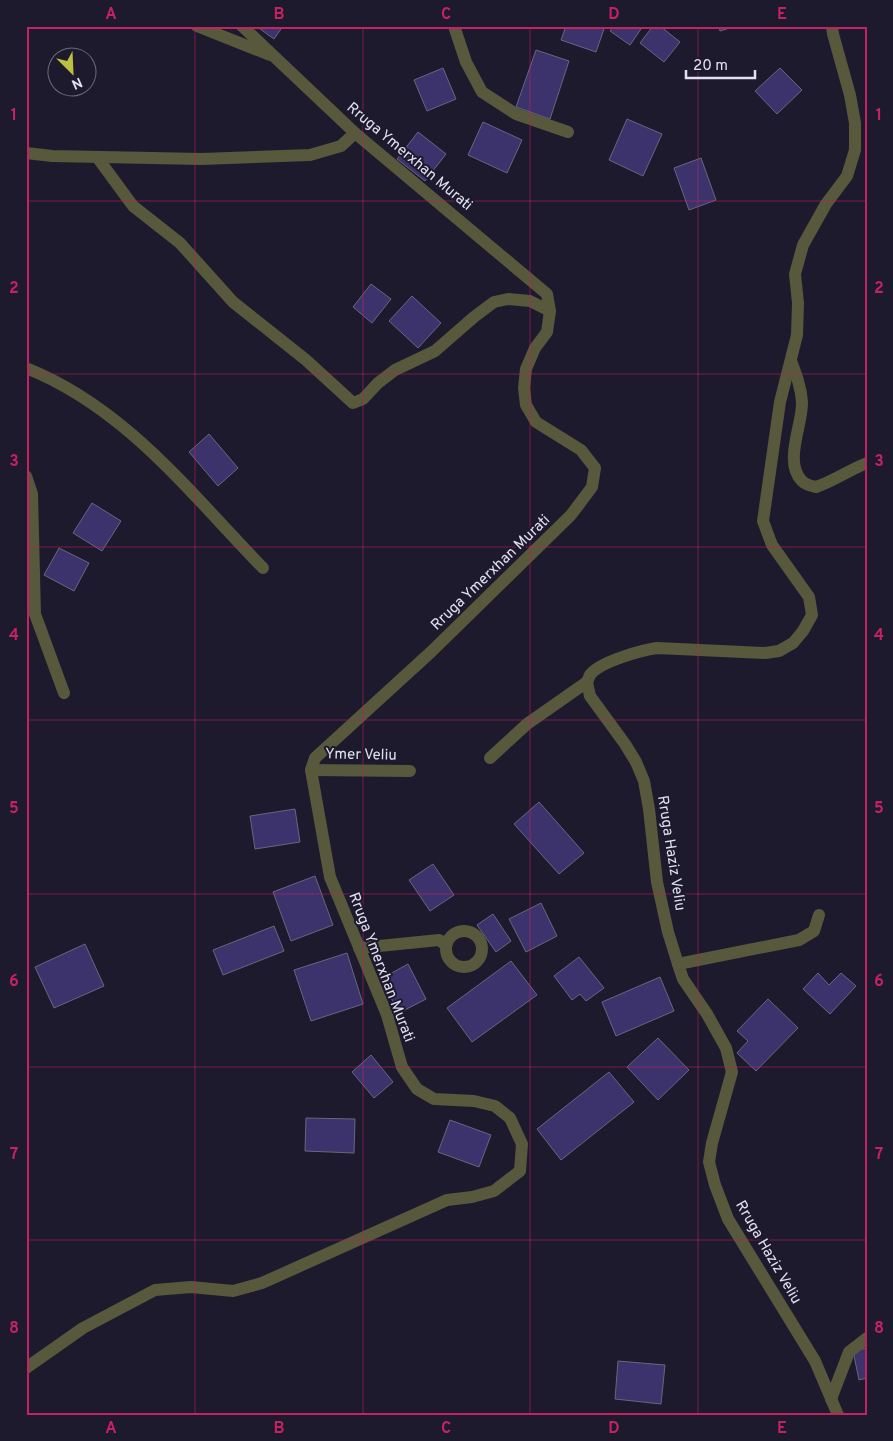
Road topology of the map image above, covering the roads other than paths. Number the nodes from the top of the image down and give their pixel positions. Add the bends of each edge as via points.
1 (197, 26) edge
2 (242, 26) edge
3 (454, 26) edge
4 (832, 26) edge
5 (277, 58) junction
6 (568, 132) dead end
7 (356, 133) junction
8 (26, 153) edge
9 (97, 157) junction
10 (550, 311) junction
11 (791, 361) junction
12 (26, 368) edge
13 (867, 462) edge
14 (26, 476) edge
15 (263, 568) dead end
16 (587, 682) junction
17 (64, 693) dead end
18 (490, 758) dead end
19 (311, 770) junction
20 (410, 771) dead end
21 (819, 914) dead end
22 (446, 945) dead end
23 (359, 948) junction
24 (678, 964) junction
25 (867, 1338) edge
26 (26, 1368) edge
27 (831, 1399) junction
28 (838, 1415) edge

1 - 5 street
2 - 5 street, Rruga Ymerxhan Murati
3 - 6 street via 466,62 482,92 516,114
4 - 11 street via 850,95 855,150 847,176 826,204 803,245 795,274 797,335
5 - 7 street, Rruga Ymerxhan Murati
7 - 9 street via 341,146 310,154 202,159
7 - 10 street, Rruga Ymerxhan Murati via 547,294
8 - 9 street
9 - 10 street via 133,206 180,243 234,302 352,402 363,400 395,370 435,351 494,302 508,299 530,301
10 - 19 street, Rruga Ymerxhan Murati via 546,332 526,369 526,405 536,422 581,450 595,468 592,488 564,522 432,651 315,758
11 - 13 street via 802,403 794,453 795,470 802,482 816,487 833,482
11 - 16 street via 780,402 763,522 772,545 809,597 812,615 803,631 786,648 772,652 646,649 610,662 591,674
12 - 15 street via 94,403 146,445
14 - 17 street via 32,494 34,614
16 - 18 street via 527,724
16 - 24 street, Rruga Haziz Veliu via 590,696 636,762 644,781 657,882
19 - 20 street, Ymer Veliu
19 - 23 street, Rruga Ymerxhan Murati via 330,877
21 - 24 street via 814,931 799,940
22 - 23 street via 439,940
23 - 26 street, Rruga Ymerxhan Murati via 387,1015 402,1067 417,1089 434,1099 474,1101 494,1106 510,1118 522,1144 520,1171 494,1191 447,1200 262,1283 233,1291 191,1287 155,1290 83,1328
24 - 27 street, Rruga Haziz Veliu via 682,979 726,1048 732,1072 709,1162 715,1185 728,1219 815,1361
25 - 27 street via 849,1352
27 - 28 street, Rruga Haziz Veliu

